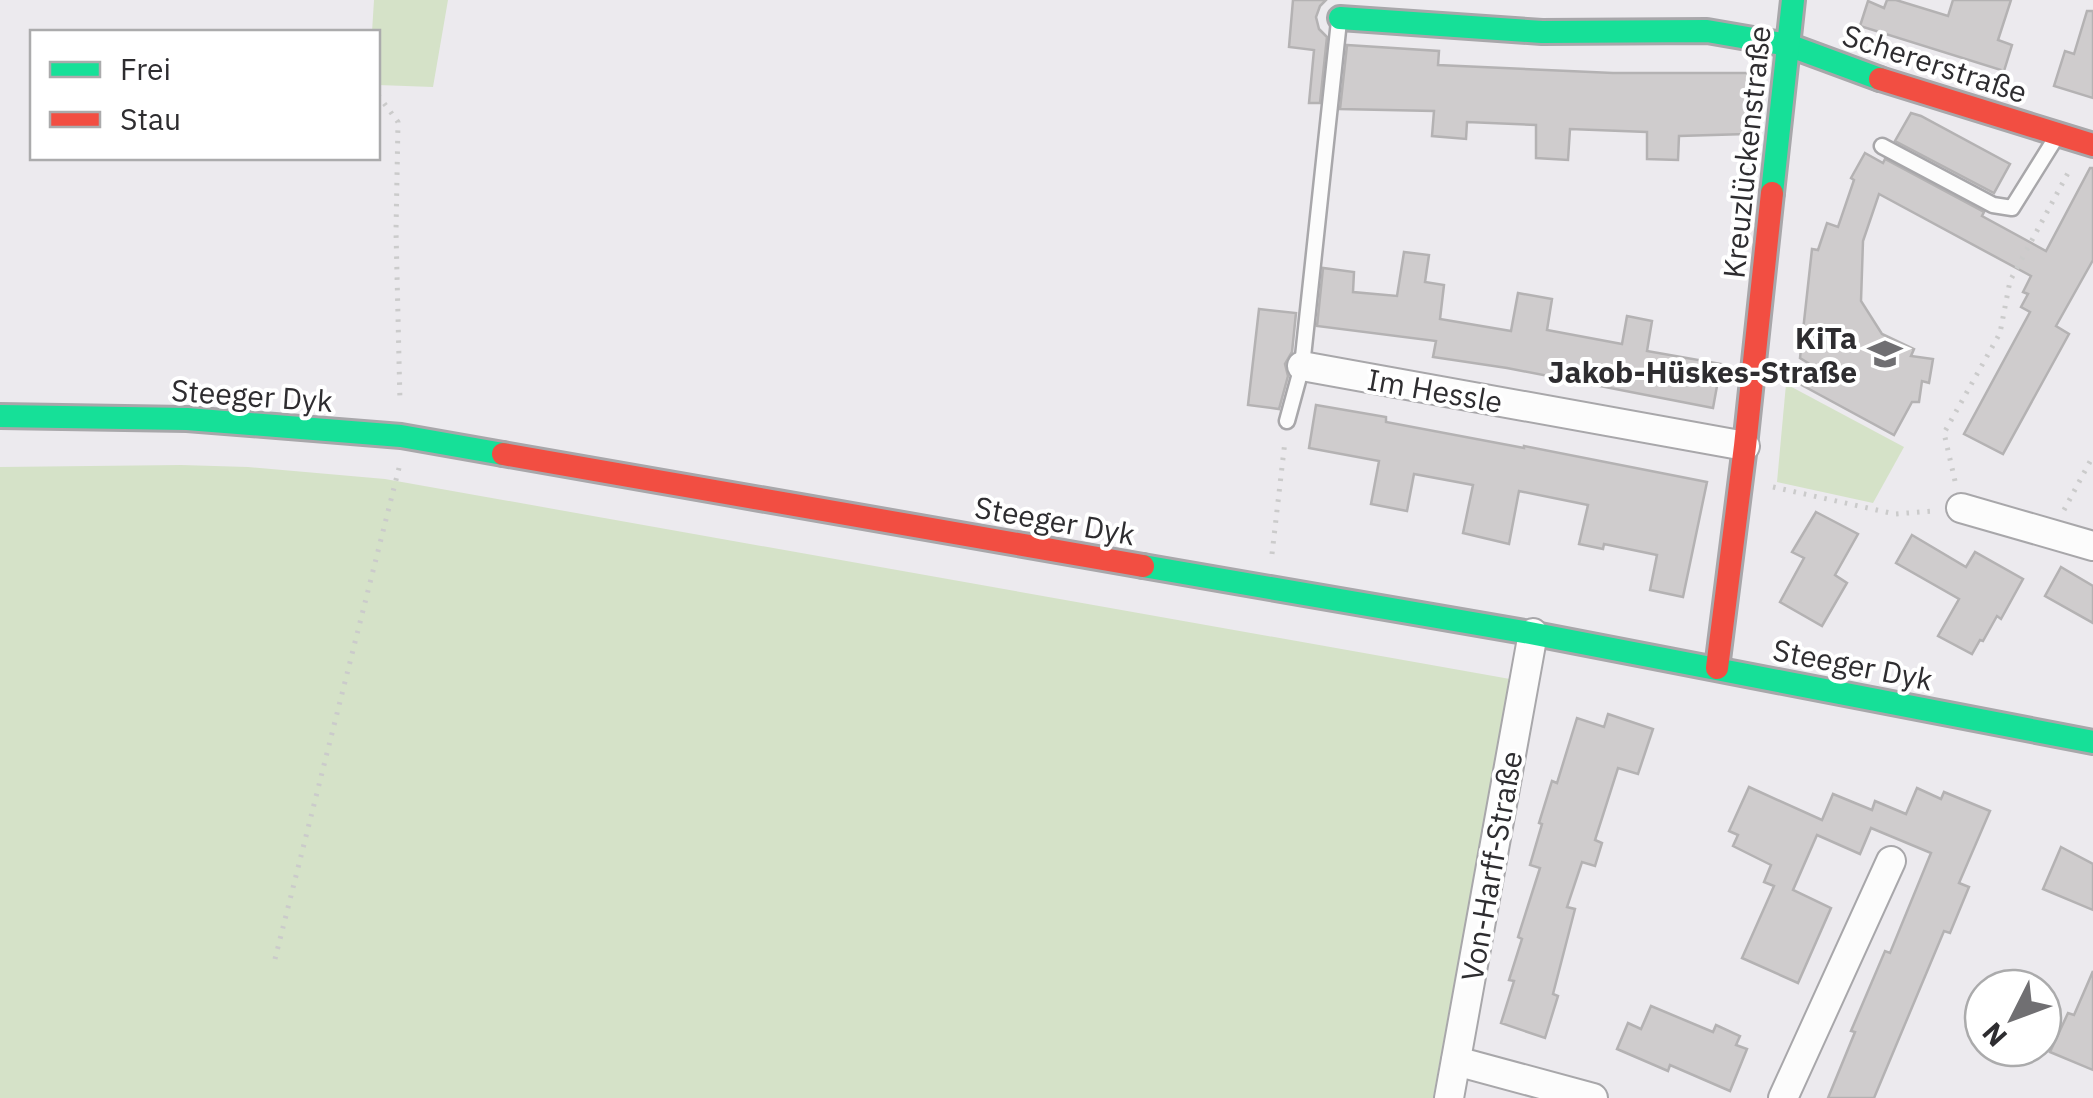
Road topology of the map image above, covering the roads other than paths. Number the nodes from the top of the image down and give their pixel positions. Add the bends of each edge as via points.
1 (1793, 0) edge
2 (1340, 9) edge
3 (1788, 45) junction
4 (2058, 134) junction
5 (2088, 144) edge
6 (1882, 146) dead end
7 (1302, 366) junction
8 (0, 416) edge
9 (1288, 421) road end
10 (1745, 446) junction
11 (1961, 508) road end
12 (2093, 546) edge
13 (1533, 633) junction
14 (1717, 668) junction
15 (2093, 742) edge
16 (1891, 861) dead end
17 (1456, 1060) junction
18 (1449, 1098) edge
19 (1593, 1098) edge
20 (1783, 1098) edge

1 - 3 street, Kreuzlückenstraße
2 - 3 street, Schererstraße via 1542,32 1707,31
2 - 7 lane, Schererstraße
3 - 4 street, Schererstraße
3 - 10 street, Kreuzlückenstraße
4 - 5 street, Schererstraße
4 - 6 lane via 2012,208 1993,205
7 - 9 lane
7 - 10 street, Im Hessle
8 - 13 street, Steeger Dyk via 187,419 401,436
10 - 14 street, Kreuzlückenstraße
11 - 12 street
13 - 14 street, Steeger Dyk
13 - 17 street, Von-Harff-Straße
14 - 15 street, Steeger Dyk
16 - 20 street
17 - 18 street, Von-Harff-Straße
17 - 19 street

